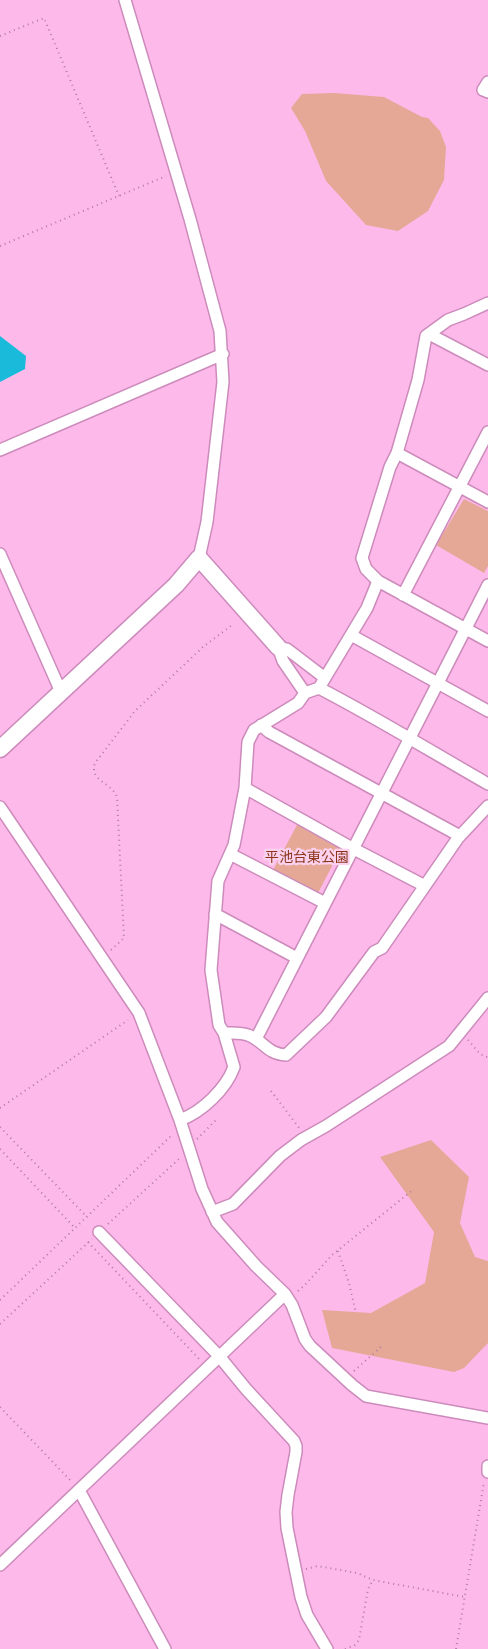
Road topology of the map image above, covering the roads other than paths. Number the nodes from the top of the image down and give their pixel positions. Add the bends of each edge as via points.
1 (125, 0) edge
2 (488, 82) edge
3 (488, 92) edge
4 (488, 303) edge
5 (429, 334) junction
6 (223, 354) junction
7 (488, 365) edge
8 (488, 432) edge
9 (0, 450) edge
10 (397, 453) junction
11 (461, 487) junction
12 (488, 502) edge
13 (0, 554) edge
14 (198, 558) junction
15 (378, 581) junction
16 (488, 585) edge
17 (403, 595) junction
18 (465, 629) junction
19 (351, 635) junction
20 (488, 641) edge
21 (278, 647) junction
22 (322, 683) junction
23 (438, 683) junction
24 (62, 692) junction
25 (305, 693) junction
26 (488, 711) edge
27 (261, 725) junction
28 (409, 740) junction
29 (0, 749) edge
30 (488, 784) edge
31 (245, 788) junction
32 (382, 793) junction
33 (0, 806) edge
34 (488, 806) edge
35 (460, 836) junction
36 (354, 849) junction
37 (230, 854) junction
38 (425, 886) junction
39 (325, 903) junction
40 (215, 914) junction
41 (297, 958) junction
42 (488, 998) edge
43 (224, 1033) junction
44 (256, 1039) junction
45 (181, 1124) junction
46 (212, 1212) junction
47 (99, 1232) dead end
48 (286, 1296) junction
49 (220, 1356) junction
50 (488, 1418) edge
51 (488, 1466) edge
52 (488, 1471) edge
53 (79, 1490) junction
54 (0, 1565) edge
55 (165, 1649) edge
56 (327, 1649) edge

1 - 6 street via 216,313
2 - 3 street via 483,90
4 - 5 street via 448,320
5 - 7 street
5 - 10 street
6 - 9 street
6 - 14 street via 224,382 206,522
8 - 11 street
10 - 11 street
10 - 15 street via 362,558 366,569
11 - 12 street
11 - 17 street
13 - 24 street
14 - 21 street
14 - 24 street via 176,585
15 - 17 street
15 - 19 street
16 - 18 street
17 - 18 street
18 - 20 street
18 - 23 street
19 - 22 street
19 - 23 street
21 - 22 street via 287,649
21 - 25 street via 283,662
22 - 25 street
22 - 28 street
23 - 26 street
23 - 28 street
24 - 29 street
25 - 27 street via 298,702
27 - 31 street via 254,730 248,742
27 - 32 street
28 - 30 street
28 - 32 street
31 - 36 street
31 - 37 street
32 - 35 street
32 - 36 street
33 - 45 street via 139,1014
34 - 35 street
35 - 38 street
36 - 38 street
36 - 39 street
37 - 39 street
37 - 40 street via 218,880
38 - 44 street via 382,948 374,952 326,1016 286,1055 276,1055
39 - 41 street
40 - 41 street
40 - 43 street via 211,970 219,1025
41 - 44 street
42 - 46 street via 449,1046 306,1137 280,1156 233,1204
43 - 44 street via 247,1034
43 - 45 street via 234,1067 232,1072 220,1092
45 - 46 street
46 - 48 street via 230,1237
47 - 49 street
48 - 49 street
48 - 50 street via 310,1346 361,1393
49 - 53 street
49 - 56 street via 296,1446 286,1512 287,1528 300,1597
51 - 52 street
53 - 54 street
53 - 55 street

